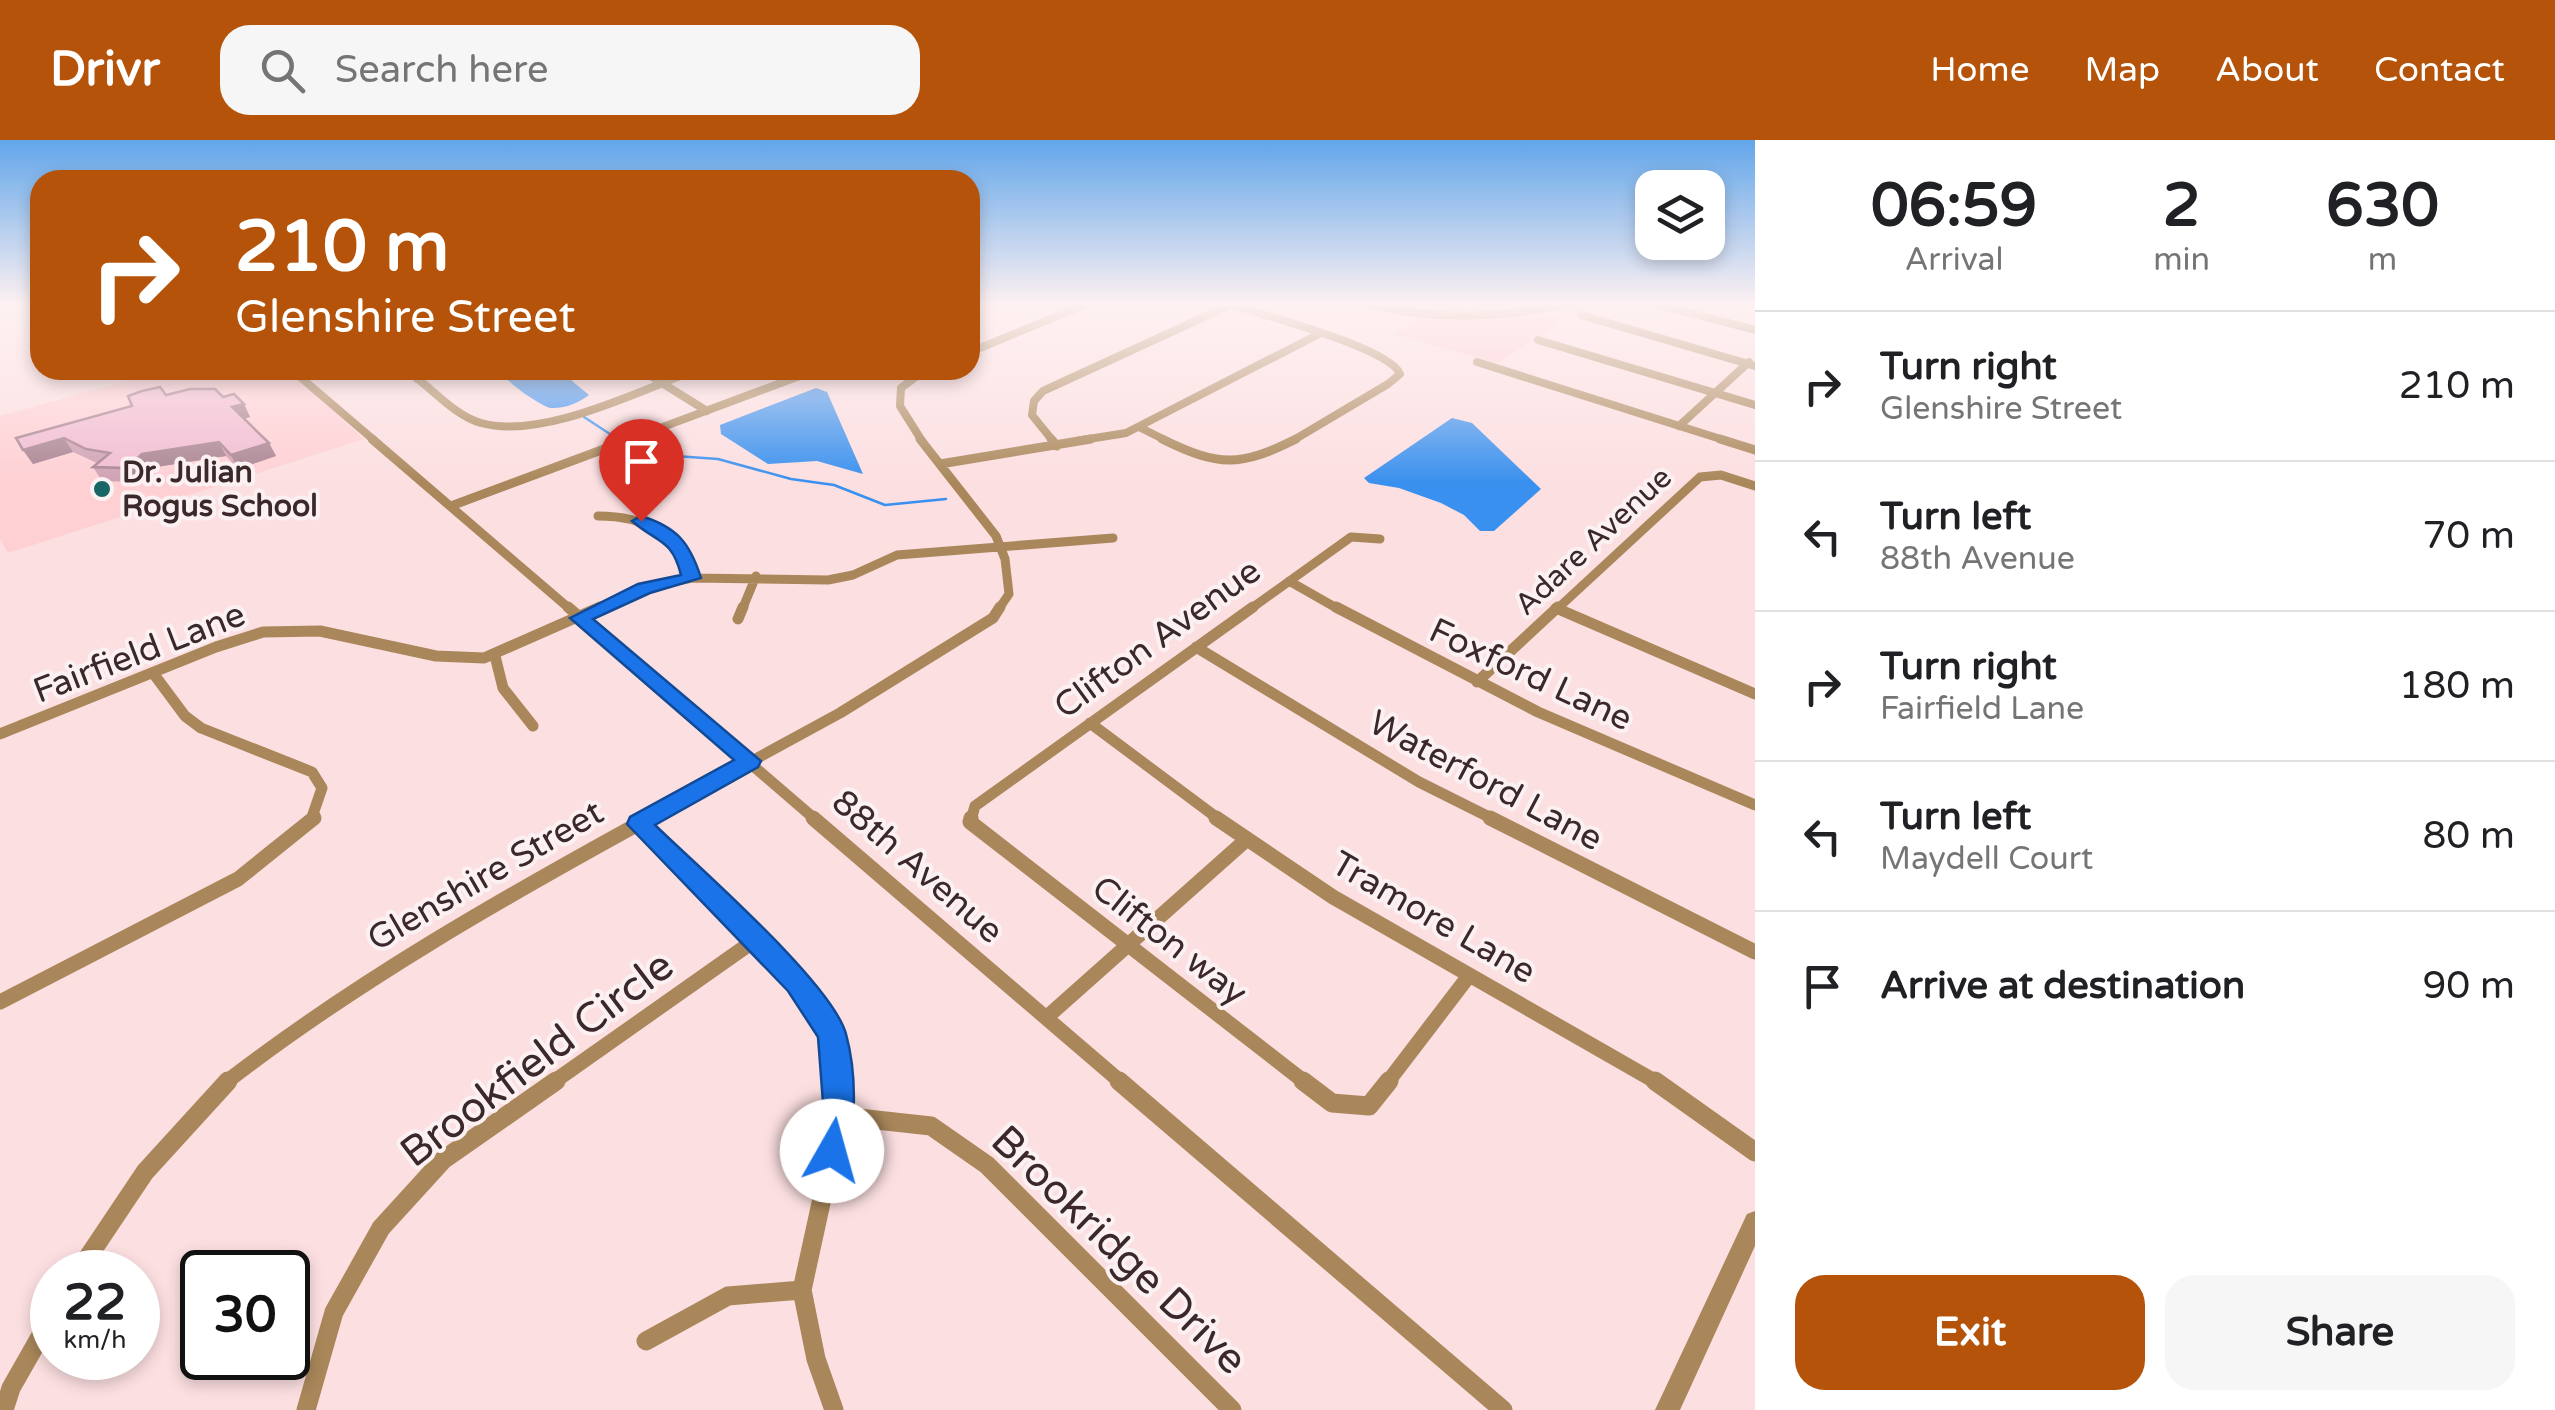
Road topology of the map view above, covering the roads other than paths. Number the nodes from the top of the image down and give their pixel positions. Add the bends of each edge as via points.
1 (1101, 364) edge
2 (1260, 364) edge
3 (1393, 364) edge
4 (1484, 364) edge
5 (1620, 364) edge
6 (1749, 364) edge
7 (304, 380) edge
8 (427, 380) edge
9 (657, 380) edge
10 (666, 380) edge
11 (789, 380) edge
12 (910, 380) edge
13 (660, 382) junction
14 (1714, 392) junction
15 (1755, 405) edge
16 (707, 410) junction
17 (1678, 426) junction
18 (1139, 427) junction
19 (1057, 446) junction
20 (1755, 450) edge
21 (940, 464) junction
22 (1755, 486) edge
23 (451, 506) junction
24 (598, 516) dead end
25 (1113, 538) dead end
26 (1380, 539) dead end
27 (1001, 545) junction
28 (756, 576) junction
29 (692, 578) junction
30 (1289, 581) junction
31 (1556, 608) junction
32 (580, 618) junction
33 (738, 619) dead end
34 (1196, 647) junction
35 (495, 656) junction
36 (152, 673) junction
37 (1755, 674) edge
38 (1477, 682) junction
39 (1749, 691) edge
40 (1090, 723) junction
41 (534, 726) dead end
42 (0, 734) edge
43 (750, 761) junction
44 (1755, 805) edge
45 (975, 806) joint
46 (639, 824) junction
47 (1246, 840) junction
48 (754, 940) junction
49 (1130, 946) junction
50 (1755, 952) edge
51 (1468, 977) junction
52 (0, 1002) edge
53 (1047, 1017) junction
54 (840, 1116) junction
55 (1755, 1152) edge
56 (1755, 1222) edge
57 (93, 1250) edge
58 (802, 1290) junction
59 (646, 1340) dead end
60 (30, 1355) edge
61 (4, 1410) edge
62 (306, 1410) edge
63 (834, 1410) edge
64 (1232, 1410) edge
65 (1503, 1410) edge
66 (1667, 1410) edge

1 - 19 street via 1034,401 1032,416
2 - 18 street
3 - 18 street via 1400,374 1394,380 1268,455 1236,464
4 - 17 street
5 - 14 street
6 - 14 street
7 - 23 street, 88th Avenue
8 - 13 street via 473,420 504,429 560,418
9 - 13 street
10 - 13 street
11 - 16 street
12 - 21 street, Glenshire Street via 898,399
13 - 16 street
14 - 15 street
14 - 17 street
16 - 23 street
17 - 20 street
18 - 19 street
19 - 21 street
21 - 27 street, Glenshire Street via 989,520
22 - 31 street, Adare Avenue via 1700,476
23 - 32 street, 88th Avenue
24 - 29 street via 641,521 663,532 684,550
25 - 27 street, Fairfield Lane
26 - 30 street, Clifton Avenue via 1350,538
27 - 28 street, Fairfield Lane via 898,556 828,580
27 - 43 street, Glenshire Street via 1009,594 993,618
28 - 29 street, Fairfield Lane
28 - 33 street
29 - 32 street, Fairfield Lane via 644,588
30 - 34 street, Clifton Avenue
30 - 38 street, Foxford Lane
31 - 38 street, Adare Avenue
31 - 39 street
32 - 35 street, Fairfield Lane
32 - 43 street, 88th Avenue
34 - 40 street, Clifton Avenue
34 - 50 street, Waterford Lane via 1419,782
35 - 36 street, Fairfield Lane via 456,660 324,630 290,629 245,636
35 - 41 street via 503,688
36 - 42 street, Fairfield Lane
36 - 52 street via 202,728 312,772 322,788 314,818 238,879
37 - 39 street
38 - 44 street, Foxford Lane
40 - 45 street, Clifton Avenue
40 - 47 street, Tramore Lane
43 - 46 street, Glenshire Street
43 - 53 street, 88th Avenue
45 - 49 street, Clifton way via 970,822
46 - 48 street
46 - 57 street, Glenshire Street via 365,982 225,1083 145,1172
47 - 49 street
47 - 51 street, Tramore Lane
48 - 54 street via 797,983 832,1034
48 - 62 street, Brookfield Circle via 443,1160 380,1228 334,1312
49 - 51 street, Clifton way via 1332,1104 1351,1108 1369,1106
49 - 53 street
51 - 55 street, Tramore Lane via 1654,1080
53 - 65 street, 88th Avenue
54 - 58 street
54 - 64 street, Brookridge Drive via 931,1126 987,1165
56 - 66 street
58 - 59 street via 728,1296
58 - 63 street
60 - 61 street

